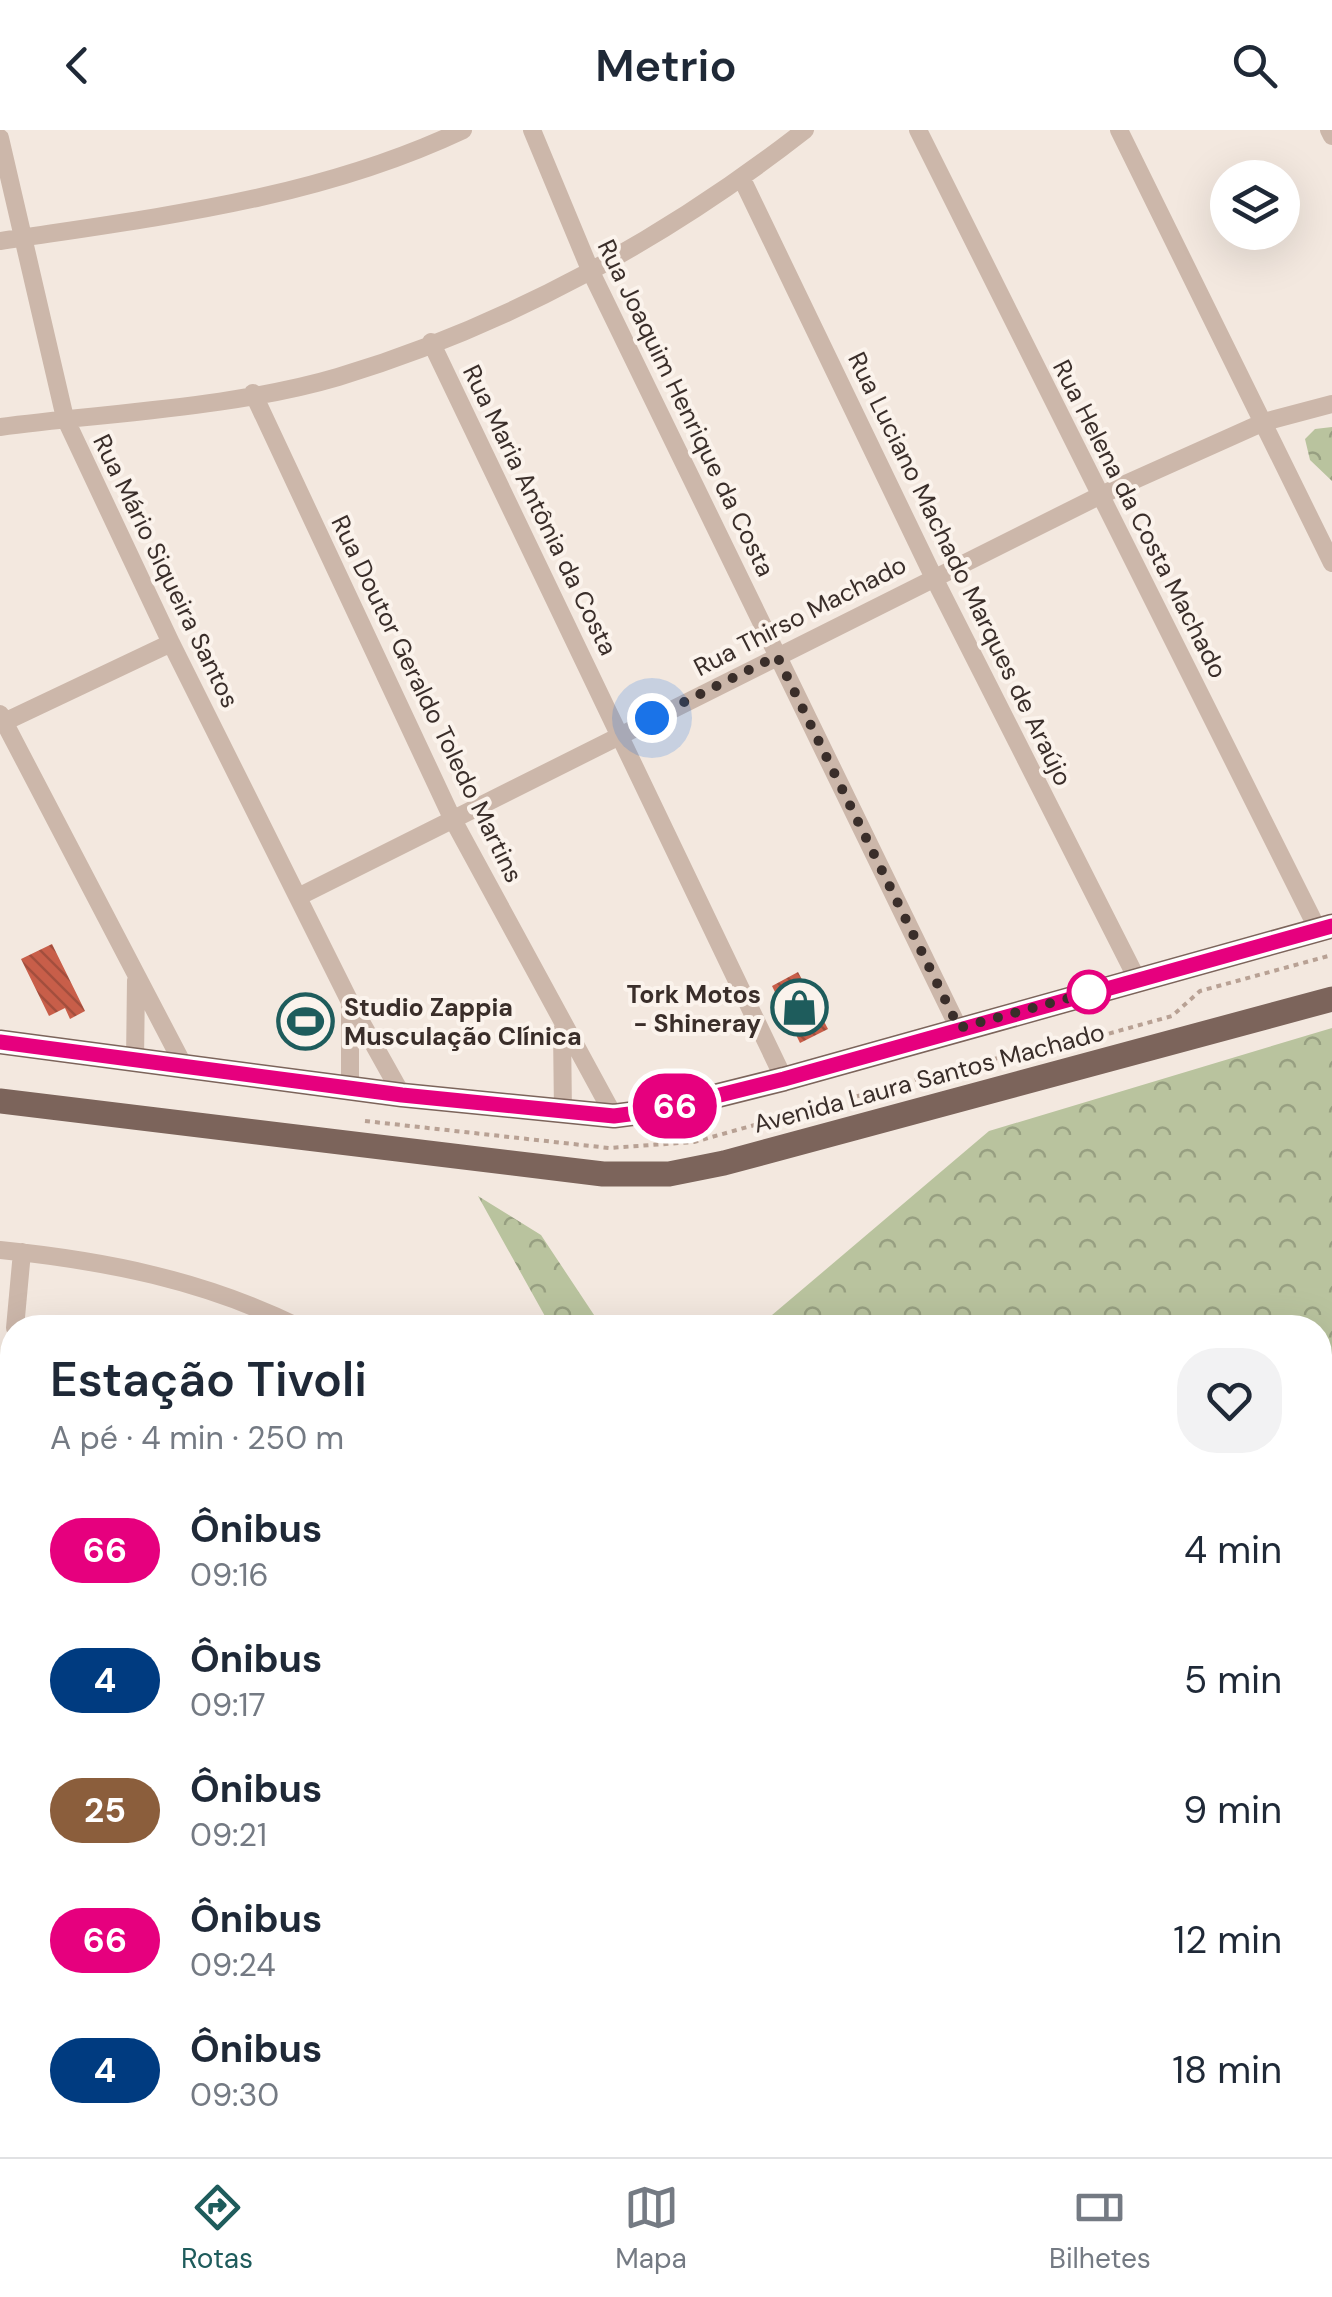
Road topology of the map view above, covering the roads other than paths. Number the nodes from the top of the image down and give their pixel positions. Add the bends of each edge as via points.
1 (463, 130) edge
2 (532, 130) edge
3 (805, 130) edge
4 (918, 130) edge
5 (1119, 130) edge
6 (0, 138) edge
7 (742, 179) junction
8 (20, 238) junction
9 (0, 240) edge
10 (591, 272) junction
11 (431, 342) junction
12 (253, 393) junction
13 (1332, 404) edge
14 (65, 418) junction
15 (1264, 422) junction
16 (0, 427) edge
17 (1100, 495) junction
18 (1332, 563) edge
19 (934, 578) junction
20 (170, 643) junction
21 (777, 656) junction
22 (1, 720) edge
23 (620, 734) junction
24 (452, 818) junction
25 (300, 896) junction
26 (1325, 928) edge
27 (136, 974) junction
28 (1137, 979) junction
29 (1332, 999) edge
30 (350, 1002) junction
31 (562, 1024) junction
32 (959, 1028) junction
33 (0, 1042) edge
34 (135, 1061) junction
35 (185, 1068) junction
36 (784, 1079) junction
37 (350, 1088) junction
38 (402, 1095) junction
39 (0, 1101) edge
40 (562, 1113) junction
41 (614, 1116) junction
42 (0, 1250) edge
43 (22, 1252) junction
44 (16, 1315) edge
45 (272, 1315) edge

1 - 8 street via 267,198
2 - 10 street, Rua Joaquim Henrique da Costa
3 - 7 street
4 - 17 street, Rua Helena da Costa Machado
5 - 15 street
6 - 8 street, Rua Mário Siqueira Santos
7 - 10 street
7 - 19 street, Rua Luciano Machado Marques de Araújo
8 - 9 street
8 - 14 street, Rua Mário Siqueira Santos
10 - 11 street
10 - 21 street, Rua Joaquim Henrique da Costa
11 - 12 street via 336,377
11 - 23 street, Rua Maria Antônia da Costa
12 - 14 street
12 - 24 street, Rua Doutor Geraldo Toledo Martins
13 - 15 street, Rua Thirso Machado
14 - 16 street
14 - 20 street, Rua Mário Siqueira Santos
15 - 17 street, Rua Thirso Machado
15 - 18 street
17 - 19 street, Rua Thirso Machado
17 - 26 street, Rua Helena da Costa Machado
19 - 21 street, Rua Thirso Machado
19 - 28 street, Rua Luciano Machado Marques de Araújo
20 - 22 street
20 - 25 street, Rua Mário Siqueira Santos
21 - 23 street, Rua Thirso Machado
21 - 32 street, Rua Joaquim Henrique da Costa
22 - 27 street
23 - 24 street, Rua Thirso Machado
23 - 36 street, Rua Maria Antônia da Costa
24 - 25 street, Rua Thirso Machado
24 - 31 street, Rua Doutor Geraldo Toledo Martins
25 - 30 street, Rua Mário Siqueira Santos
26 - 28 main road, Avenida Laura Santos Machado
27 - 34 street
27 - 35 street
28 - 32 main road, Avenida Laura Santos Machado
29 - 39 main road, Avenida Laura Santos Machado via 669,1174 603,1174
30 - 37 street, Rua Mário Siqueira Santos
30 - 38 street, Rua Mário Siqueira Santos
31 - 40 street, Rua Doutor Geraldo Toledo Martins
31 - 41 street, Rua Doutor Geraldo Toledo Martins
32 - 36 main road, Avenida Laura Santos Machado
33 - 34 main road, Avenida Laura Santos Machado
34 - 35 main road, Avenida Laura Santos Machado
35 - 37 main road, Avenida Laura Santos Machado
36 - 41 main road, Avenida Laura Santos Machado
37 - 38 main road, Avenida Laura Santos Machado
38 - 40 main road, Avenida Laura Santos Machado
40 - 41 main road, Avenida Laura Santos Machado
42 - 43 street
43 - 44 street
43 - 45 street via 145,1270

